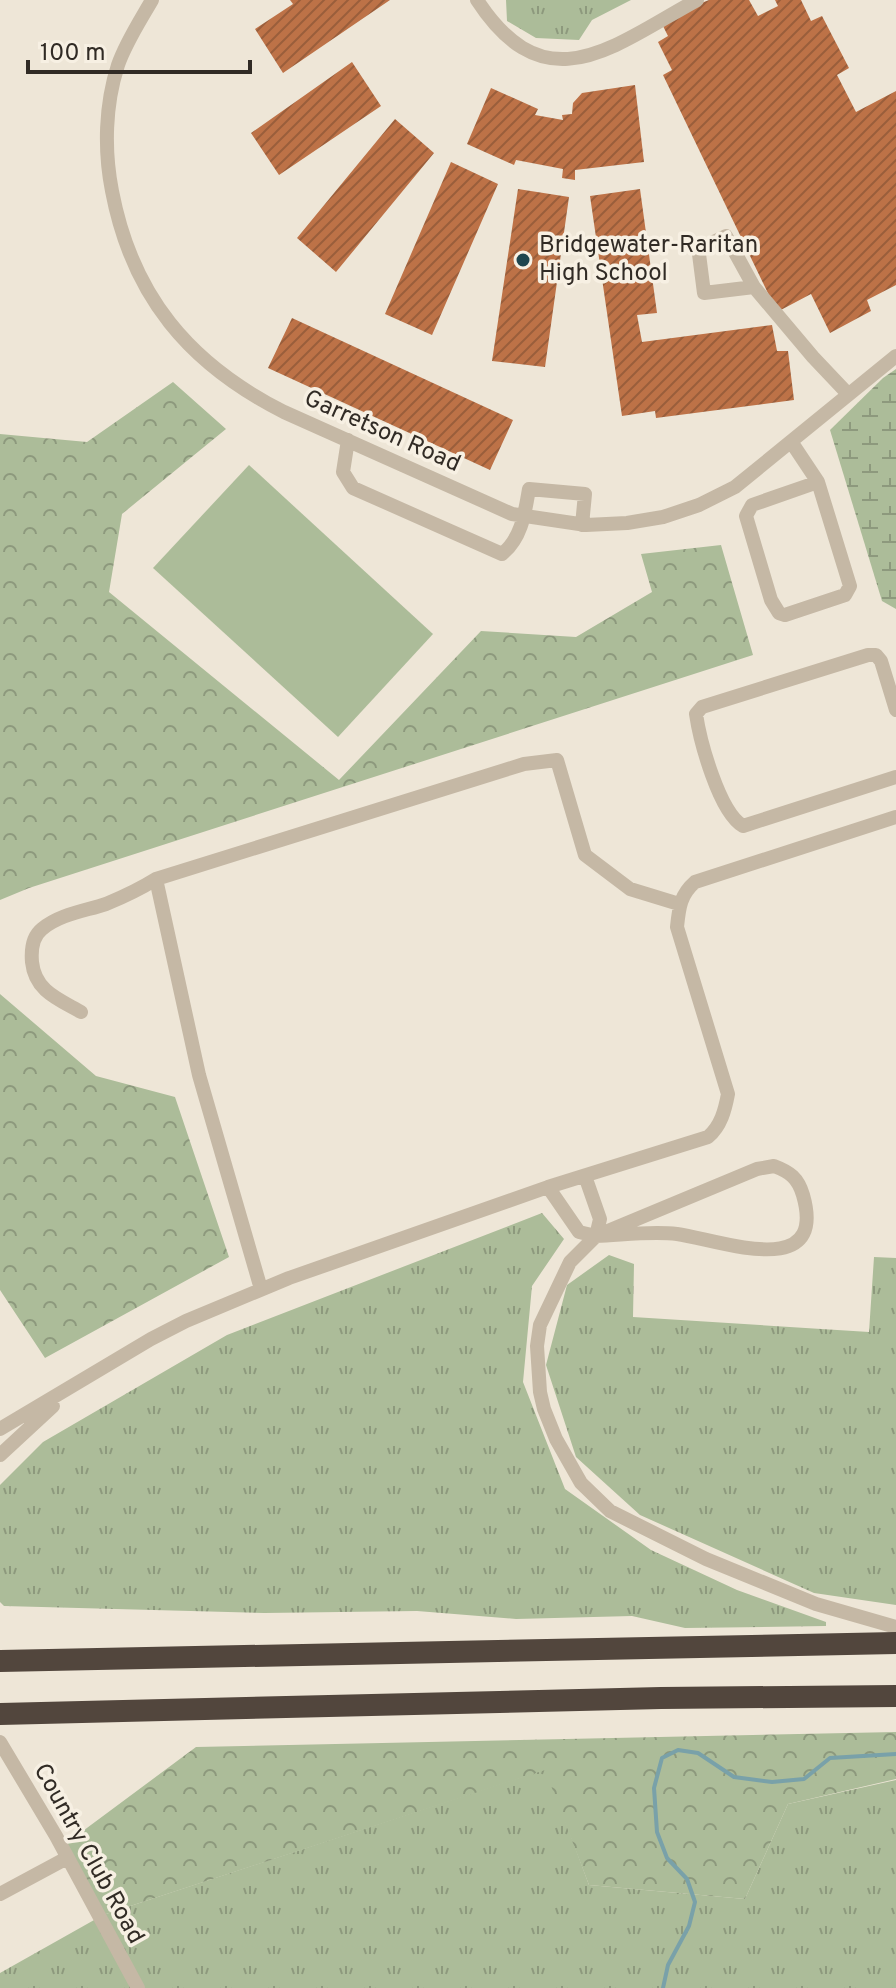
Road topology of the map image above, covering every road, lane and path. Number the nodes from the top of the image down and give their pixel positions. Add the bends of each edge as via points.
1 (152, 0) edge
2 (477, 0) edge
3 (697, 0) edge
4 (754, 287) junction
5 (896, 356) edge
6 (848, 394) junction
7 (348, 440) junction
8 (792, 443) junction
9 (818, 482) junction
10 (525, 516) junction
11 (582, 525) junction
12 (896, 710) edge
13 (896, 777) edge
14 (896, 817) edge
15 (156, 879) junction
16 (679, 904) junction
17 (81, 1012) dead end
18 (585, 1176) junction
19 (548, 1187) junction
20 (596, 1236) junction
21 (261, 1289) junction
22 (74, 1387) junction
23 (0, 1429) edge
24 (0, 1455) edge
25 (896, 1627) edge
26 (896, 1643) edge
27 (0, 1661) edge
28 (896, 1696) edge
29 (0, 1714) edge
30 (0, 1742) edge
31 (67, 1858) junction
32 (0, 1894) edge
33 (138, 1988) edge

1 - 7 street, Garretson Road via 118,65 107,122 110,181 131,259 159,309 221,375 260,400
2 - 3 street via 510,42 557,60 602,52
4 - 4 street via 704,293 699,254 703,247 726,236
4 - 6 street
5 - 6 street, Garretson Road
6 - 8 street, Garretson Road
7 - 10 street, Garretson Road
7 - 10 street via 343,472 353,488 502,554 513,545
8 - 9 street
8 - 11 street, Garretson Road via 735,487 699,505 663,517
9 - 9 street via 850,586 845,595 785,615 771,600 746,516 752,505
10 - 11 street, Garretson Road
10 - 11 street via 529,489 585,494
12 - 13 street via 881,661 873,654 702,707 696,714 720,799 743,826
14 - 16 street via 695,882
15 - 16 street via 524,764 557,760 585,855 630,889
15 - 17 street via 40,930 30,949 33,974 46,992
15 - 21 street via 199,1075
16 - 18 street via 677,927 728,1094 725,1110 708,1137
18 - 19 street
18 - 20 street via 600,1219
19 - 20 street via 579,1232
19 - 21 street
20 - 20 street via 674,1234 774,1251 800,1239 807,1208 794,1176 774,1166
20 - 25 street via 570,1262 540,1325 537,1346 544,1409 581,1483 610,1511 706,1559 816,1604
21 - 22 street via 151,1339
22 - 23 street
22 - 24 street
26 - 27 highway
28 - 29 highway
30 - 31 street, Country Club Road
31 - 32 street
31 - 33 street, Country Club Road

